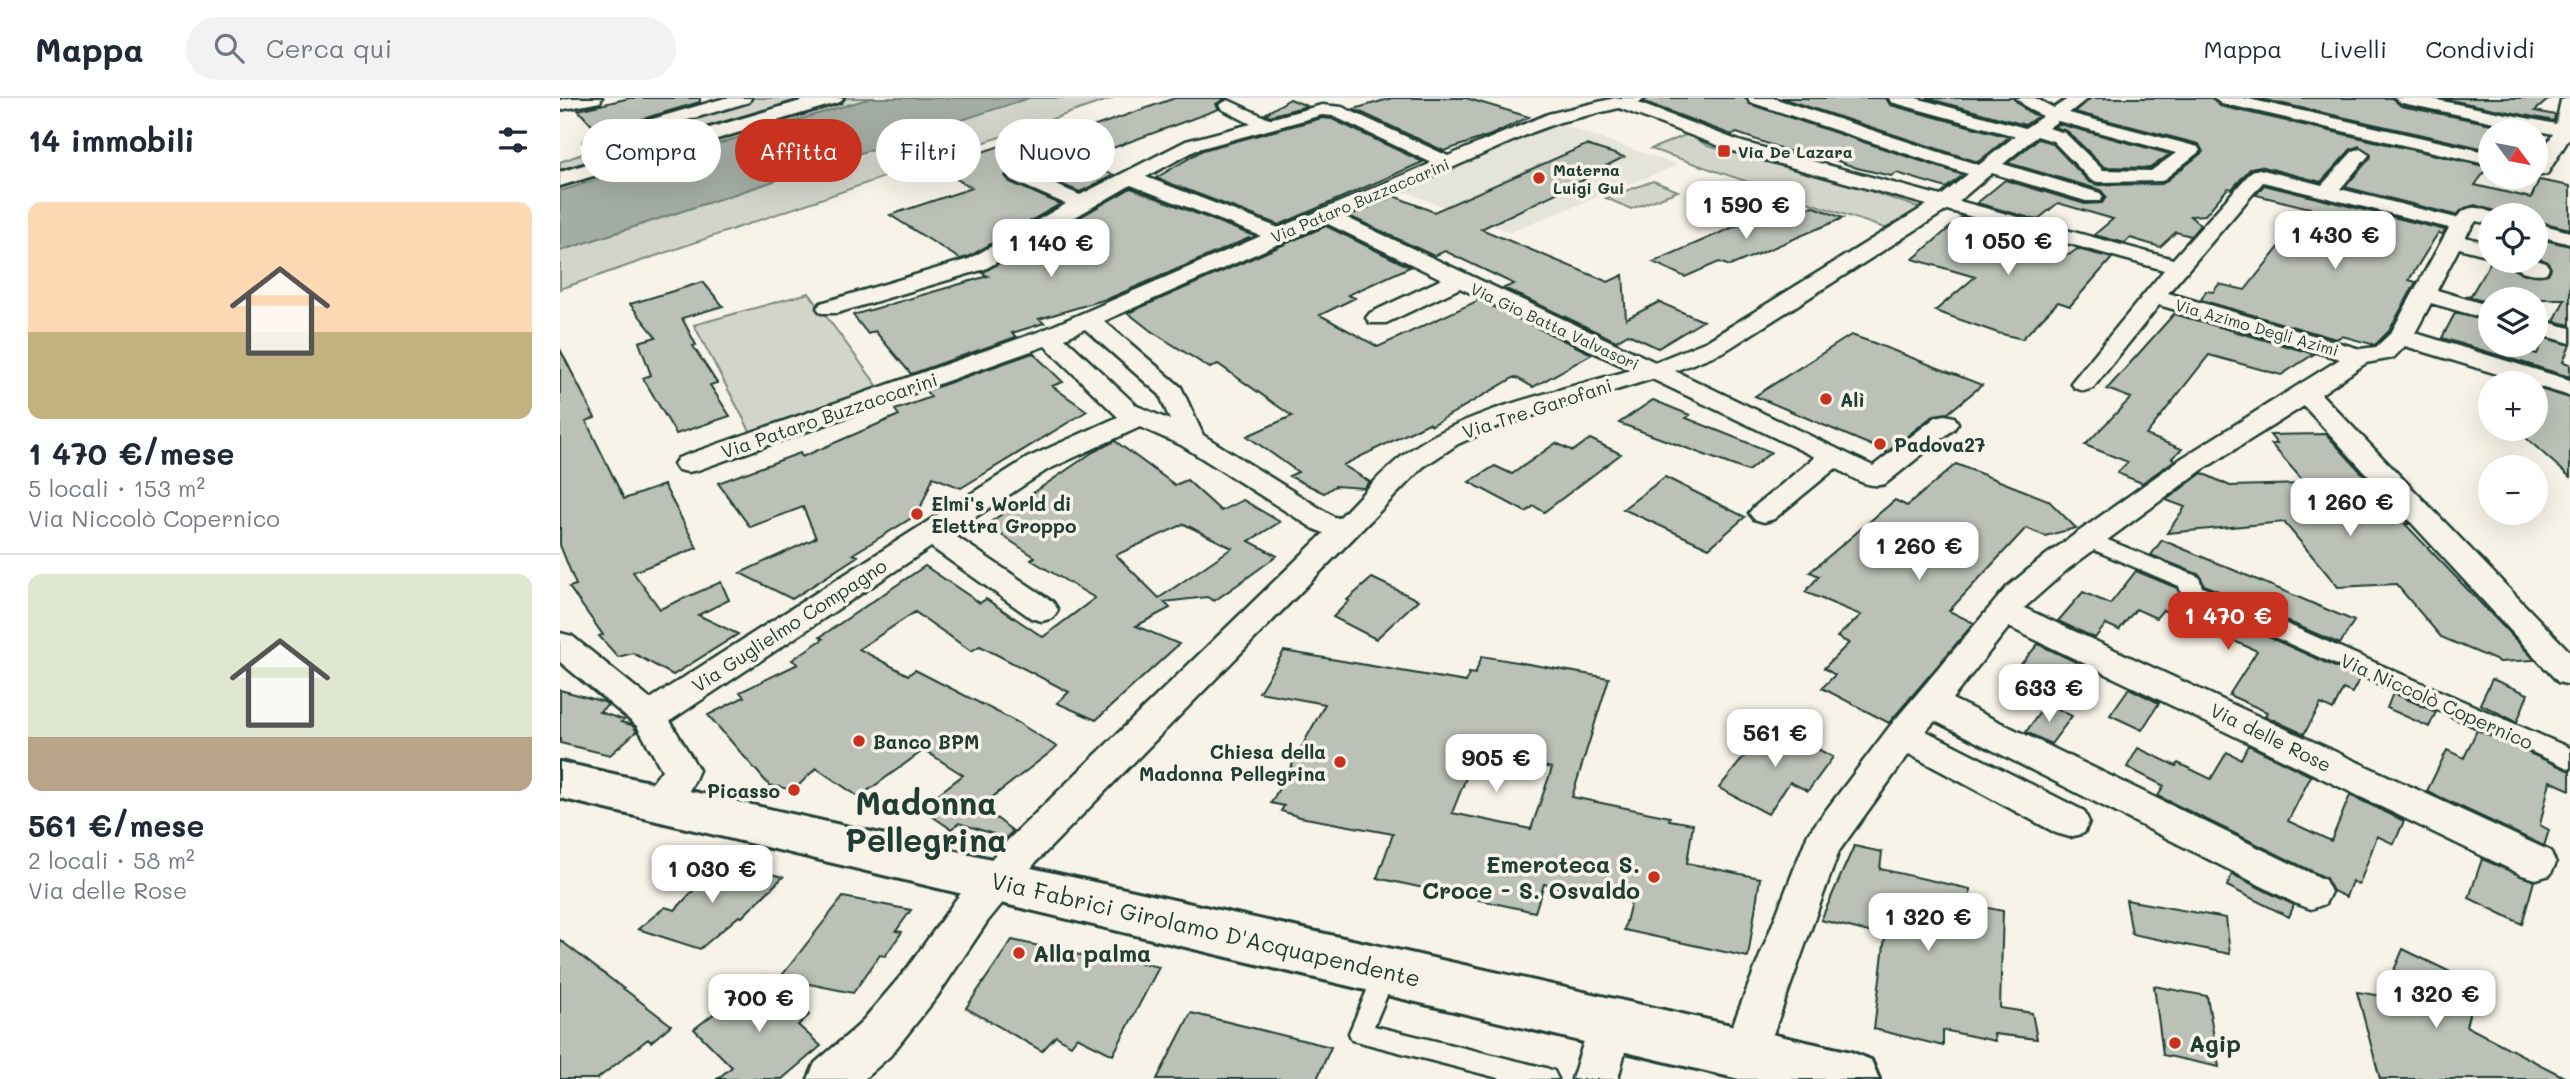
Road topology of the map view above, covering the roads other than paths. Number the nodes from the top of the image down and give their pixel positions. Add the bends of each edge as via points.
1 (594, 98) edge
2 (743, 98) edge
3 (832, 98) edge
4 (1756, 98) edge
5 (1897, 98) edge
6 (2024, 98) edge
7 (2080, 98) edge
8 (2221, 98) edge
9 (2402, 98) edge
10 (1629, 100) edge
11 (714, 101) edge
12 (560, 105) edge
13 (1228, 105) dead end
14 (2529, 106) dead end
15 (2058, 115) junction
16 (661, 119) edge
17 (2568, 119) edge
18 (1266, 124) junction
19 (2031, 132) junction
20 (2360, 155) dead end
21 (2548, 155) edge
22 (2478, 156) edge
23 (1448, 163) junction
24 (1985, 169) junction
25 (1129, 177) junction
26 (560, 179) edge
27 (1032, 182) edge
28 (2326, 191) junction
29 (2093, 197) dead end
30 (1081, 203) junction
31 (1944, 203) junction
32 (2478, 215) edge
33 (1327, 216) junction
34 (2456, 232) junction
35 (2548, 232) edge
36 (1278, 235) junction
37 (2570, 238) edge
38 (2478, 244) edge
39 (2178, 267) junction
40 (1458, 280) junction
41 (2423, 293) junction
42 (2156, 297) junction
43 (829, 308) dead end
44 (2478, 309) edge
45 (1378, 318) dead end
46 (1088, 319) junction
47 (2548, 330) edge
48 (1049, 336) junction
49 (2570, 336) edge
50 (2401, 337) junction
51 (2359, 357) junction
52 (1653, 371) junction
53 (2084, 383) dead end
54 (2570, 388) edge
55 (2306, 393) junction
56 (1140, 417) junction
57 (1945, 423) dead end
58 (1191, 439) junction
59 (1835, 456) junction
60 (688, 464) dead end
61 (1764, 513) dead end
62 (1343, 529) junction
63 (929, 532) junction
64 (2088, 539) junction
65 (1042, 610) dead end
66 (2006, 612) junction
67 (560, 644) edge
68 (2570, 673) edge
69 (1930, 703) junction
70 (649, 718) junction
71 (1903, 736) junction
72 (2570, 760) edge
73 (560, 780) edge
74 (657, 802) junction
75 (2070, 822) dead end
76 (2536, 863) dead end
77 (996, 880) junction
78 (2311, 892) dead end
79 (1386, 971) junction
80 (1610, 1024) junction
81 (1744, 1055) junction
82 (863, 1060) edge
83 (831, 1079) edge
84 (1546, 1079) edge
85 (1595, 1079) edge
86 (1851, 1079) edge

1 - 12 street
2 - 11 street
3 - 26 main road
4 - 24 street
5 - 19 street
6 - 15 street
7 - 15 street, Via Tre Garofani
8 - 22 street
9 - 17 street
10 - 23 street, Via Pataro Buzzaccarini via 1536,124
10 - 31 street via 1736,146
11 - 16 street
13 - 18 street
14 - 17 street
15 - 19 street, Via Tre Garofani
15 - 19 street via 2191,151 2155,177 2098,176 2059,137
17 - 21 street
18 - 23 street via 1322,110 1336,111
18 - 25 street via 1192,145
19 - 24 street, Via Tre Garofani
20 - 28 street
23 - 33 street, Via Pataro Buzzaccarini
24 - 29 street
24 - 31 street, Via Tre Garofani
25 - 30 street
25 - 36 street
27 - 30 street
28 - 34 street
28 - 39 street via 2259,175
30 - 43 street via 977,264
31 - 39 street
31 - 52 street, Via Tre Garofani via 1748,328
32 - 34 street via 2472,214
33 - 36 street, Via Pataro Buzzaccarini
33 - 40 street, Via Gio Batta Valvasori
34 - 38 street
34 - 41 street
35 - 37 street
36 - 46 street, Via Pataro Buzzaccarini
39 - 42 street
40 - 45 street, Via Gio Batta Valvasori
40 - 52 street, Via Gio Batta Valvasori
41 - 44 street
41 - 50 street
42 - 51 street, Via Azimo Degli Azimi
42 - 53 street
46 - 48 street, Via Pataro Buzzaccarini
46 - 58 street via 1172,392
47 - 49 street
48 - 56 street via 1128,412
48 - 60 street, Via Pataro Buzzaccarini
50 - 51 street via 2384,353
50 - 54 street
51 - 55 street
52 - 59 street, Via Gio Batta Valvasori
52 - 62 street, Via Tre Garofani via 1488,421 1448,438 1413,461
55 - 64 street via 2192,464
55 - 68 street
56 - 58 street
56 - 63 street, Via Guglielmo Compagno via 1037,464
57 - 59 street, Via Gio Batta Valvasori via 1875,478
58 - 62 street via 1324,523
59 - 61 street
62 - 77 street, Via Tre Garofani
63 - 65 street
63 - 70 street, Via Guglielmo Compagno
64 - 66 street via 2018,594
64 - 72 street, Via Niccolò Copernico via 2191,582 2190,591
66 - 69 street
66 - 76 street, Via delle Rose
67 - 70 street
69 - 71 street
69 - 78 street
70 - 74 street via 681,770
71 - 75 street
71 - 81 street via 1822,845
73 - 74 main road, Via Fabrici Girolamo D'Acquapendente
74 - 77 main road, Via Fabrici Girolamo D'Acquapendente
77 - 79 main road, Via Fabrici Girolamo D'Acquapendente
77 - 82 street, Via Tre Garofani
79 - 80 main road, Via Fabrici Girolamo D'Acquapendente
79 - 84 lane via 1360,1033
80 - 81 main road, Via Fabrici Girolamo D'Acquapendente
80 - 85 street
81 - 86 main road, Via Fabrici Girolamo D'Acquapendente
82 - 83 street, Via Tre Garofani

